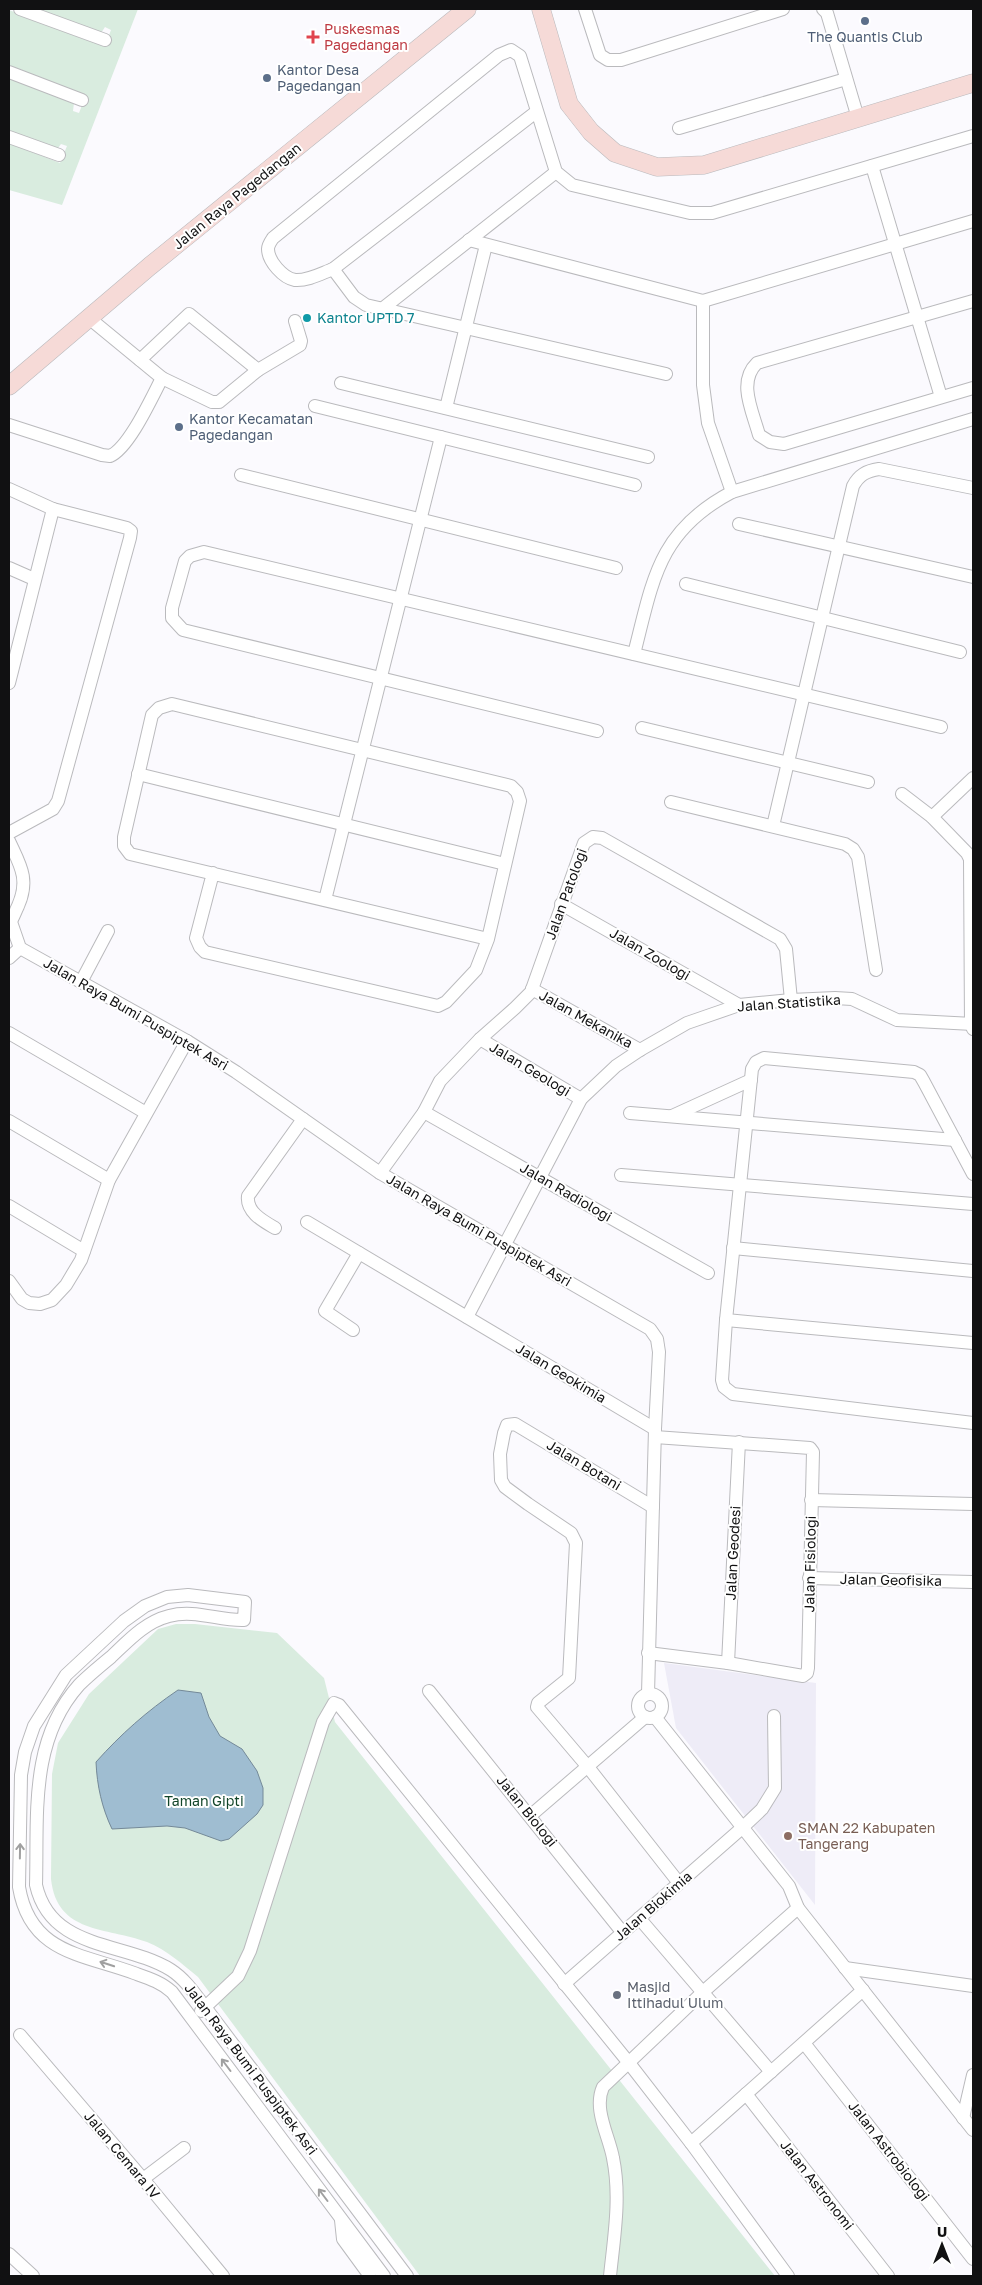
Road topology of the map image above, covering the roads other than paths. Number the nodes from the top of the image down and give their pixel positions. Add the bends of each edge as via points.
1 (20, 9) edge
2 (467, 9) edge
3 (541, 9) edge
4 (585, 9) edge
5 (783, 9) edge
6 (824, 9) edge
7 (104, 40) dead end
8 (9, 72) edge
9 (846, 79) junction
10 (973, 83) edge
11 (82, 100) dead end
12 (536, 112) junction
13 (858, 118) junction
14 (679, 128) dead end
15 (973, 136) edge
16 (9, 138) edge
17 (59, 155) dead end
18 (872, 166) junction
19 (556, 172) junction
20 (973, 221) edge
21 (469, 240) junction
22 (894, 244) junction
23 (486, 245) junction
24 (333, 269) junction
25 (703, 301) junction
26 (973, 301) edge
27 (382, 309) junction
28 (916, 317) junction
29 (89, 318) junction
30 (295, 321) dead end
31 (466, 328) junction
32 (140, 360) junction
33 (258, 370) junction
34 (666, 374) dead end
35 (162, 378) junction
36 (341, 383) dead end
37 (9, 386) edge
38 (973, 388) edge
39 (941, 397) junction
40 (315, 406) dead end
41 (446, 408) junction
42 (973, 419) edge
43 (9, 426) edge
44 (440, 437) junction
45 (648, 457) dead end
46 (241, 476) dead end
47 (635, 485) dead end
48 (973, 488) edge
49 (9, 489) edge
50 (732, 492) junction
51 (53, 509) junction
52 (420, 520) junction
53 (739, 524) dead end
54 (838, 546) junction
55 (9, 568) edge
56 (616, 568) dead end
57 (973, 577) edge
58 (34, 579) junction
59 (686, 584) dead end
60 (400, 599) junction
61 (822, 618) junction
62 (22, 632) junction
63 (9, 638) edge
64 (960, 652) dead end
65 (634, 654) junction
66 (381, 678) junction
67 (9, 683) edge
68 (804, 694) junction
69 (941, 726) dead end
70 (642, 728) dead end
71 (597, 731) dead end
72 (362, 750) junction
73 (788, 763) junction
74 (138, 774) junction
75 (973, 778) edge
76 (868, 782) dead end
77 (902, 794) dead end
78 (671, 802) dead end
79 (932, 817) junction
80 (344, 825) junction
81 (773, 826) junction
82 (9, 833) edge
83 (9, 841) edge
84 (505, 864) junction
85 (213, 873) junction
86 (325, 900) junction
87 (561, 904) junction
88 (10, 923) edge
89 (108, 932) dead end
90 (488, 938) junction
91 (20, 948) junction
92 (9, 958) edge
93 (876, 970) dead end
94 (80, 982) junction
95 (532, 989) junction
96 (791, 1000) junction
97 (738, 1004) junction
98 (972, 1025) edge
99 (9, 1033) edge
100 (480, 1039) junction
101 (187, 1042) junction
102 (640, 1050) junction
103 (751, 1080) junction
104 (581, 1099) junction
105 (424, 1112) junction
106 (146, 1114) junction
107 (630, 1114) dead end
108 (671, 1117) junction
109 (303, 1119) junction
110 (9, 1121) edge
111 (747, 1123) junction
112 (955, 1140) junction
113 (380, 1173) junction
114 (973, 1174) edge
115 (621, 1175) dead end
116 (540, 1178) junction
117 (108, 1180) junction
118 (740, 1185) junction
119 (973, 1204) edge
120 (9, 1206) edge
121 (307, 1222) dead end
122 (275, 1228) dead end
123 (506, 1244) junction
124 (733, 1248) junction
125 (84, 1250) junction
126 (359, 1253) junction
127 (973, 1271) edge
128 (708, 1273) dead end
129 (9, 1281) edge
130 (467, 1317) junction
131 (726, 1320) junction
132 (353, 1330) dead end
133 (973, 1343) edge
134 (973, 1423) edge
135 (655, 1433) junction
136 (739, 1442) junction
137 (811, 1500) junction
138 (973, 1504) edge
139 (653, 1507) junction
140 (809, 1578) junction
141 (973, 1582) edge
142 (648, 1653) junction
143 (728, 1663) junction
144 (430, 1691) dead end
145 (648, 1694) junction
146 (774, 1716) dead end
147 (650, 1717) junction
148 (588, 1767) junction
149 (530, 1816) junction
150 (742, 1828) junction
151 (679, 1883) junction
152 (798, 1908) junction
153 (639, 1918) junction
154 (623, 1932) junction
155 (845, 1968) junction
156 (564, 1984) junction
157 (973, 1986) edge
158 (863, 1990) junction
159 (703, 1992) junction
160 (205, 2007) junction
161 (192, 2020) junction
162 (20, 2035) dead end
163 (804, 2043) junction
164 (629, 2063) junction
165 (772, 2072) junction
166 (973, 2075) edge
167 (746, 2094) junction
168 (963, 2118) junction
169 (973, 2130) edge
170 (691, 2143) junction
171 (184, 2148) dead end
172 (143, 2179) junction
173 (340, 2219) junction
174 (9, 2254) edge
175 (973, 2259) edge
176 (33, 2276) edge
177 (223, 2276) edge
178 (370, 2276) edge
179 (384, 2276) edge
180 (407, 2276) edge
181 (610, 2276) edge
182 (788, 2276) edge
183 (888, 2276) edge

1 - 7 street
2 - 29 street, Jalan Raya Pagedangan
3 - 13 street via 569,104 591,132 615,153 657,167 704,165
4 - 5 street via 600,55 608,60 620,60
6 - 9 street
8 - 11 street
9 - 13 street
9 - 14 street
10 - 13 street
12 - 19 street
12 - 24 street
12 - 24 street via 520,56 511,50 504,52 273,238 268,248 270,258 282,274 294,280
15 - 18 street
16 - 17 street
18 - 19 street via 712,213 690,213 572,185
18 - 22 street
19 - 21 street
20 - 22 street
21 - 23 street
21 - 27 street
22 - 25 street
22 - 28 street
23 - 25 street
23 - 31 street
24 - 27 street via 354,297 366,305
25 - 50 street via 703,385 708,423
26 - 28 street
27 - 31 street
28 - 39 street
28 - 39 street via 757,363 750,370 746,385 759,435 770,442 784,444
29 - 32 street
29 - 37 street, Jalan Raya Pagedangan
30 - 33 street via 300,345
31 - 34 street
31 - 41 street
32 - 33 street via 189,314
32 - 35 street
33 - 35 street via 219,402 212,402
35 - 43 street via 142,418 110,456
36 - 41 street
38 - 39 street
40 - 44 street
41 - 45 street
42 - 50 street
44 - 47 street
44 - 52 street
46 - 52 street
48 - 54 street via 879,469 869,470 853,486
49 - 51 street
50 - 65 street via 696,514 664,555 654,575
51 - 58 street
51 - 82 street via 131,531 58,801 53,808
52 - 56 street
52 - 60 street
53 - 54 street
54 - 57 street
54 - 61 street
55 - 58 street
58 - 62 street
59 - 61 street
60 - 65 street
60 - 66 street
60 - 66 street via 204,552 185,561 172,608 172,618 183,630
61 - 64 street
61 - 68 street
62 - 63 street
62 - 67 street
65 - 68 street
66 - 71 street
66 - 72 street
68 - 69 street
68 - 73 street
70 - 73 street
72 - 74 street via 172,704 152,715
72 - 80 street
72 - 84 street via 515,788 520,801
73 - 76 street
73 - 81 street
74 - 80 street
74 - 85 street via 124,837 124,846 130,854
75 - 79 street
77 - 79 street
78 - 81 street
79 - 98 street via 970,859
80 - 84 street
80 - 86 street
81 - 93 street via 845,844 853,849 858,857
83 - 88 street via 24,882 23,895
84 - 90 street
85 - 86 street
85 - 90 street via 196,938 205,952 438,1006 446,1002 476,970
86 - 90 street
87 - 95 street, Jalan Patologi
87 - 96 street, Jalan Patologi via 584,843 592,837 602,838 780,939 786,949
87 - 97 street, Jalan Zoologi
88 - 91 street
89 - 94 street
91 - 92 street
91 - 94 street, Jalan Raya Bumi Puspiptek Asri
94 - 101 street, Jalan Raya Bumi Puspiptek Asri
95 - 100 street, Jalan Patologi
95 - 102 street, Jalan Mekanika
96 - 97 street, Jalan Statistika
96 - 98 street, Jalan Statistika via 852,999 897,1020
97 - 102 street, Jalan Statistika via 686,1024
99 - 106 street
100 - 104 street, Jalan Geologi
100 - 105 street, Jalan Patologi via 440,1081
101 - 106 street
101 - 109 street, Jalan Raya Bumi Puspiptek Asri
102 - 104 street, Jalan Statistika via 616,1066
103 - 108 street
103 - 111 street
103 - 112 street via 756,1062 764,1058 914,1072 920,1075
104 - 116 street, Jalan Statistika
105 - 113 street, Jalan Patologi
105 - 116 street, Jalan Radiologi
106 - 117 street
107 - 108 street
108 - 111 street
109 - 113 street, Jalan Raya Bumi Puspiptek Asri
109 - 122 street via 248,1196 251,1210
110 - 117 street
111 - 112 street
111 - 118 street
112 - 114 street
113 - 123 street, Jalan Raya Bumi Puspiptek Asri
115 - 118 street
116 - 123 street, Jalan Statistika
116 - 128 street, Jalan Radiologi
117 - 125 street
118 - 119 street
118 - 124 street
120 - 125 street
121 - 126 street, Jalan Geokimia
123 - 130 street
123 - 135 street, Jalan Raya Bumi Puspiptek Asri via 650,1329 657,1339 659,1352
124 - 127 street
124 - 131 street
125 - 129 street via 66,1285 52,1300 29,1303
126 - 130 street, Jalan Geokimia
126 - 132 street via 325,1311
130 - 135 street, Jalan Geokimia
131 - 133 street
131 - 134 street via 722,1380 724,1387 733,1394
135 - 136 street, Jalan Fisiologi
135 - 139 street, Jalan Raya Bumi Puspiptek Asri
136 - 137 street, Jalan Fisiologi via 810,1448 814,1457
136 - 143 street, Jalan Geodesi
137 - 138 street
137 - 140 street, Jalan Fisiologi
139 - 142 street, Jalan Raya Bumi Puspiptek Asri
139 - 148 street, Jalan Botani via 515,1424 507,1425 500,1454 501,1480 505,1487 571,1533 576,1542 570,1673 567,1681 537,1706
140 - 141 street, Jalan Geofisika
140 - 143 street, Jalan Fisiologi via 806,1675 796,1676
142 - 143 street, Jalan Fisiologi
142 - 145 street, Jalan Raya Bumi Puspiptek Asri
144 - 149 street, Jalan Biologi
145 - 147 street, Jalan Raya Bumi Puspiptek Asri via 641,1698 638,1706
145 - 147 street via 660,1699 662,1706 660,1712
146 - 150 street, Jalan Biokimia via 775,1788 762,1809
147 - 148 street
147 - 150 street
148 - 149 street
148 - 151 street
149 - 154 street, Jalan Biologi
150 - 151 street, Jalan Biokimia
150 - 152 street via 789,1886
151 - 153 street, Jalan Biokimia
152 - 155 street
152 - 159 street
153 - 154 street, Jalan Biokimia
153 - 159 street
154 - 156 street, Jalan Biokimia
155 - 157 street
155 - 158 street
156 - 160 street via 340,1705 334,1703 323,1722 250,1950 238,1976
156 - 164 street
158 - 163 street
158 - 168 street
159 - 164 street
159 - 165 street
160 - 161 street
161 -> 160 street, Jalan Raya Bumi Puspiptek Asri via 165,1986 63,1949 44,1938 22,1905 19,1887 21,1775 34,1726 66,1676 124,1621 167,1597 188,1595 245,1602 244,1620 188,1613 152,1622 80,1685 63,1707 42,1757 38,1778 36,1885 40,1902 48,1914 68,1932 171,1970 180,1976
160 - 180 street, Jalan Raya Bumi Puspiptek Asri
173 -> 161 street, Jalan Raya Bumi Puspiptek Asri
162 - 172 street, Jalan Cemara IV
163 - 165 street
163 - 175 street, Jalan Astrobiologi
164 - 170 street
164 - 181 street via 600,2093 599,2106 613,2158 616,2188
165 - 167 street
166 - 168 street
167 - 170 street
167 - 183 street, Jalan Astronomi
168 - 169 street
170 - 182 street
171 - 172 street
172 - 177 street, Jalan Cemara IV
173 - 178 street via 343,2239
173 - 179 street, Jalan Raya Bumi Puspiptek Asri
174 - 176 street

